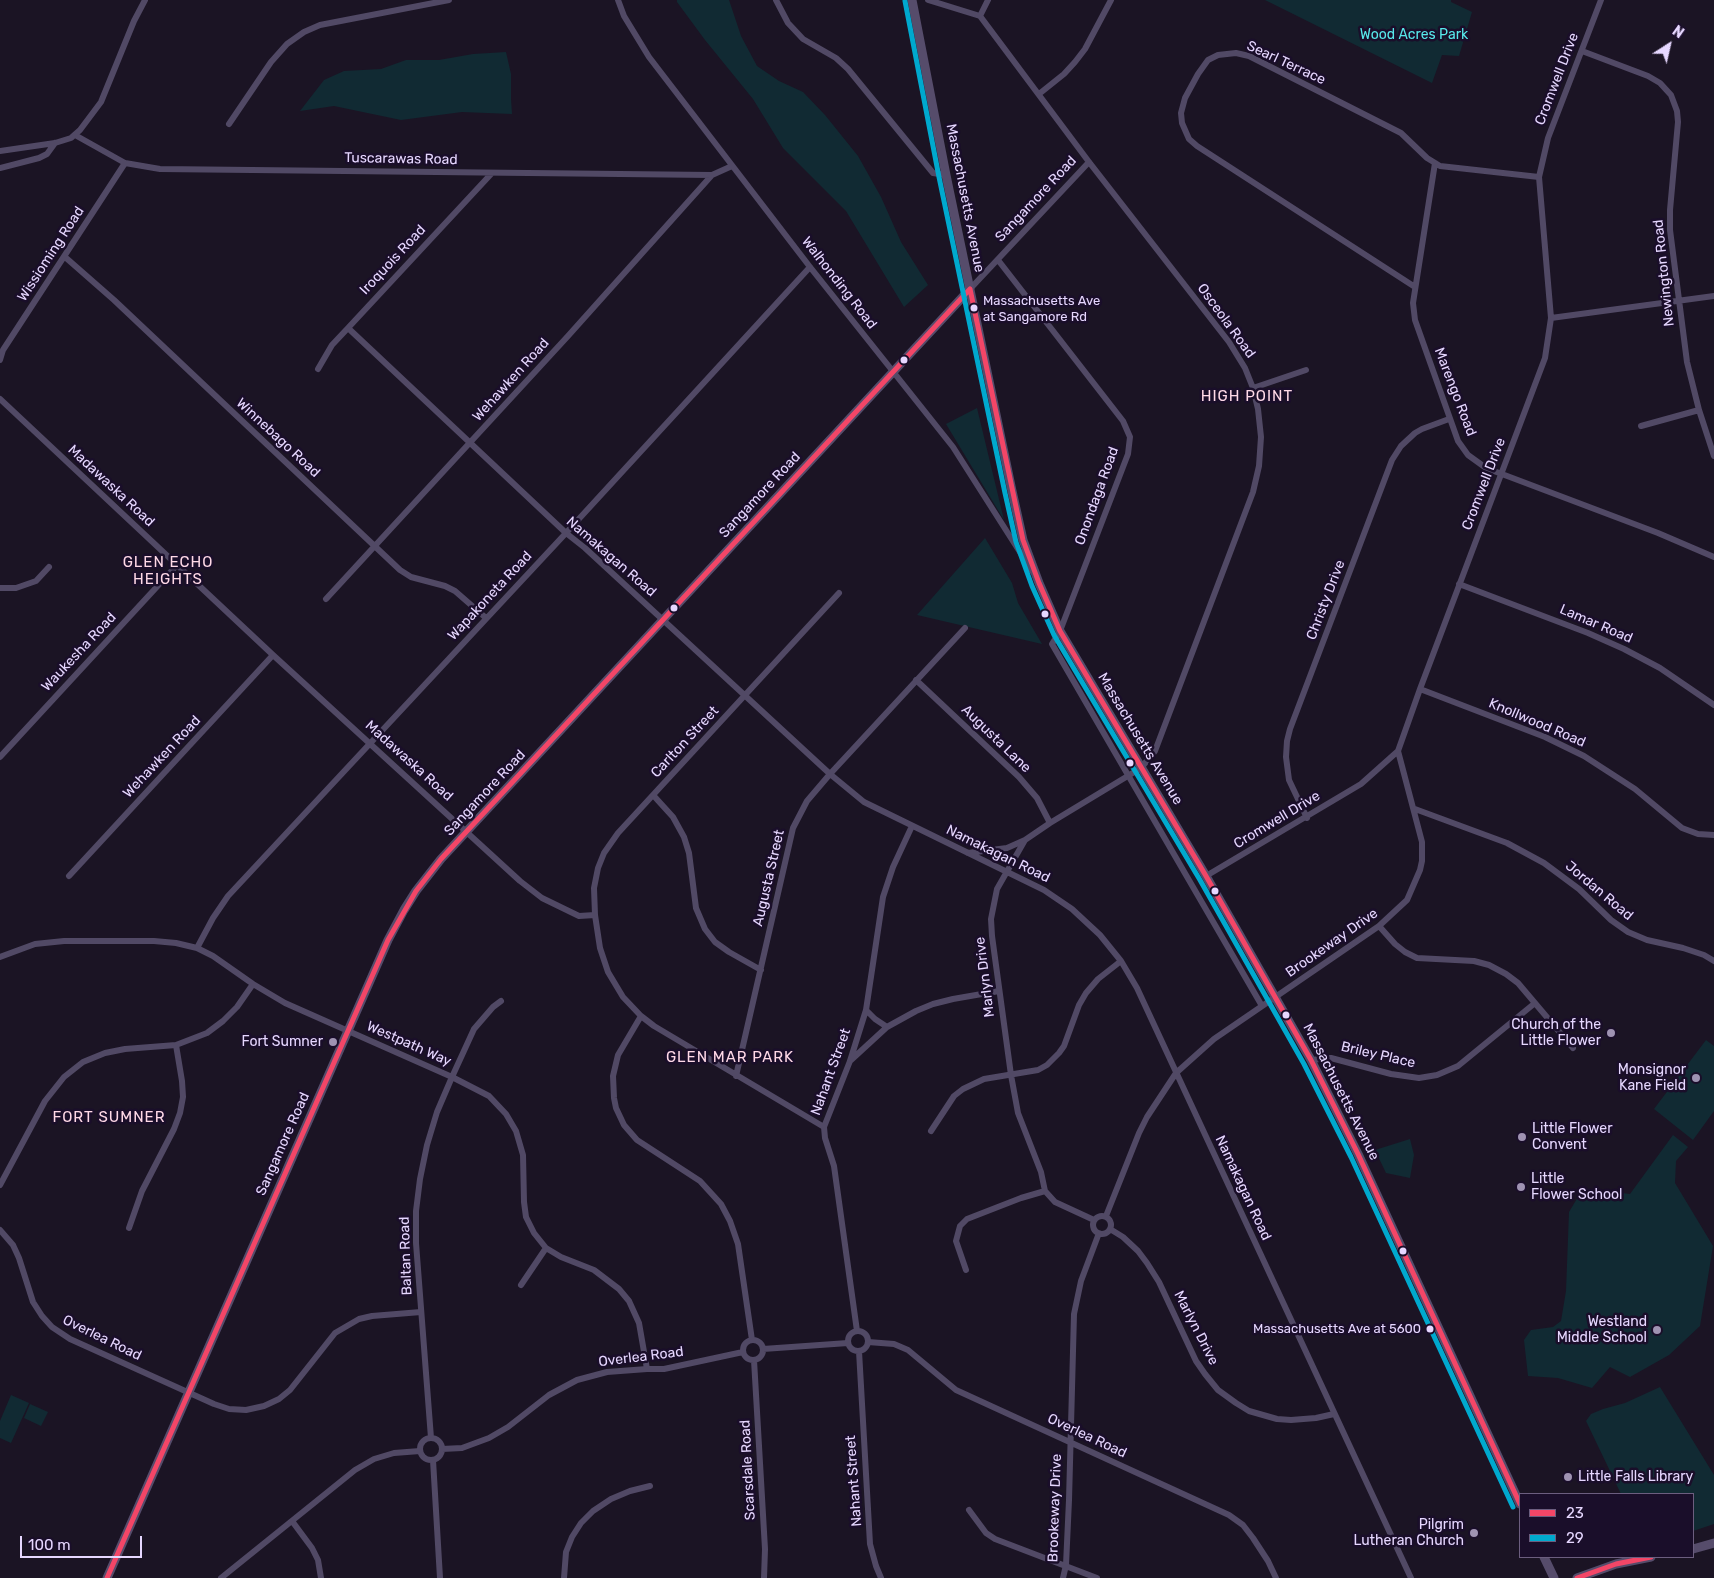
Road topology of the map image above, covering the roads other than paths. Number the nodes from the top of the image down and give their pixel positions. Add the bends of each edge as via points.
1 (145, 0) edge
2 (449, 0) edge
3 (618, 0) edge
4 (776, 0) edge
5 (912, 0) edge
6 (928, 0) edge
7 (988, 0) edge
8 (1111, 0) edge
9 (1601, 0) edge
10 (980, 16) junction
11 (1582, 51) junction
12 (1039, 94) junction
13 (229, 124) dead end
14 (75, 135) junction
15 (55, 143) junction
16 (0, 150) edge
17 (125, 162) junction
18 (1089, 162) junction
19 (1436, 163) junction
20 (732, 166) junction
21 (0, 168) edge
22 (492, 173) junction
23 (712, 175) junction
24 (946, 175) junction
25 (1539, 177) junction
26 (65, 257) junction
27 (998, 260) junction
28 (810, 267) junction
29 (1415, 286) junction
30 (970, 289) junction
31 (1714, 296) edge
32 (1678, 301) junction
33 (1551, 318) junction
34 (348, 328) junction
35 (0, 360) edge
36 (318, 369) dead end
37 (893, 370) junction
38 (1306, 370) dead end
39 (1253, 388) junction
40 (0, 399) edge
41 (1699, 410) junction
42 (1449, 418) junction
43 (1641, 426) dead end
44 (470, 443) junction
45 (1714, 456) edge
46 (1501, 474) junction
47 (566, 533) junction
48 (375, 546) junction
49 (1714, 557) edge
50 (177, 565) junction
51 (49, 567) dead end
52 (1039, 583) junction
53 (1459, 584) junction
54 (0, 588) edge
55 (838, 592) dead end
56 (326, 599) dead end
57 (486, 618) junction
58 (664, 620) junction
59 (966, 628) dead end
60 (1060, 630) junction
61 (273, 655) junction
62 (916, 680) junction
63 (1420, 689) junction
64 (745, 695) junction
65 (1714, 705) edge
66 (370, 743) junction
67 (1398, 751) junction
68 (0, 756) edge
69 (1142, 768) junction
70 (830, 774) junction
71 (1128, 777) junction
72 (653, 795) junction
73 (1415, 809) junction
74 (1306, 818) junction
75 (1050, 823) junction
76 (912, 826) junction
77 (468, 832) junction
78 (1714, 835) edge
79 (1025, 840) junction
80 (967, 853) junction
81 (1006, 871) junction
82 (69, 876) dead end
83 (1206, 876) junction
84 (595, 915) junction
85 (1379, 926) junction
86 (197, 948) junction
87 (0, 957) edge
88 (1121, 961) junction
89 (1714, 961) edge
90 (761, 970) junction
91 (253, 984) junction
92 (999, 991) junction
93 (1276, 998) junction
94 (501, 1001) dead end
95 (1535, 1003) junction
96 (1262, 1006) junction
97 (866, 1010) junction
98 (641, 1016) junction
99 (887, 1027) junction
100 (348, 1032) junction
101 (176, 1045) junction
102 (1573, 1048) dead end
103 (1311, 1060) junction
104 (850, 1061) junction
105 (1176, 1073) junction
106 (1011, 1075) junction
107 (736, 1076) junction
108 (452, 1077) junction
109 (824, 1127) junction
110 (931, 1131) dead end
111 (0, 1185) edge
112 (1045, 1191) junction
113 (1106, 1216) junction
114 (1094, 1220) junction
115 (129, 1228) dead end
116 (1110, 1229) junction
117 (0, 1230) edge
118 (1098, 1233) junction
119 (546, 1248) junction
120 (966, 1270) dead end
121 (521, 1285) dead end
122 (421, 1312) junction
123 (856, 1331) junction
124 (752, 1340) junction
125 (868, 1342) junction
126 (848, 1343) junction
127 (763, 1349) junction
128 (859, 1351) junction
129 (743, 1352) junction
130 (754, 1360) junction
131 (647, 1369) junction
132 (188, 1392) junction
133 (1334, 1414) junction
134 (430, 1438) junction
135 (1070, 1442) junction
136 (442, 1449) junction
137 (420, 1451) junction
138 (433, 1460) junction
139 (650, 1486) dead end
140 (1519, 1502) edge
141 (969, 1510) dead end
142 (292, 1521) junction
143 (1714, 1544) edge
144 (1694, 1549) edge
145 (1544, 1558) edge
146 (1646, 1558) edge
147 (1066, 1565) junction
148 (107, 1578) edge
149 (221, 1578) edge
150 (321, 1578) edge
151 (440, 1578) edge
152 (564, 1578) edge
153 (764, 1578) edge
154 (881, 1578) edge
155 (1063, 1578) edge
156 (1098, 1578) edge
157 (1276, 1578) edge
158 (1411, 1578) edge
159 (1554, 1578) edge
160 (1577, 1578) edge

1 - 14 street via 101,102
2 - 13 street via 320,25 304,32 287,44 271,62
3 - 20 street, Walhonding Road via 649,57
4 - 24 street via 788,23 803,39 848,69 933,173
5 - 24 street, Massachusetts Avenue
6 - 10 street
7 - 10 street
8 - 12 street via 1085,49 1064,74
9 - 11 street, Cromwell Drive
10 - 12 street, Osceola Road
11 - 25 street, Cromwell Drive via 1548,138
11 - 32 street, Newington Road via 1648,76 1671,95 1678,122 1670,230
12 - 18 street, Osceola Road
14 - 15 street
14 - 17 street, Tuscarawas Road
15 - 16 street
15 - 21 street via 47,154 39,158
17 - 22 street, Tuscarawas Road via 160,169
17 - 26 street, Wissioming Road
18 - 27 street, Sangamore Road
18 - 39 street, Osceola Road via 1229,342
19 - 25 street, Searl Terrace via 1445,167
19 - 29 street, Marengo Road
19 - 29 street, Searl Terrace via 1401,133 1249,56 1236,53 1208,60 1185,98 1181,113 1189,139 1197,146
20 - 23 street, Tuscarawas Road
20 - 28 street, Walhonding Road
22 - 23 street, Tuscarawas Road
22 - 34 street, Iroquois Road
23 - 44 street, Wehawken Road
24 - 30 street, Massachusetts Avenue
25 - 33 street, Cromwell Drive
26 - 35 street, Wissioming Road via 3,350
26 - 48 street, Winnebago Road
27 - 30 street, Sangamore Road
27 - 60 street, Onondaga Road via 1123,421 1130,437 1128,454
28 - 37 street, Walhonding Road
28 - 47 street, Wapakoneta Road
29 - 42 street, Marengo Road via 1415,320
30 - 37 street, Sangamore Road
30 - 52 street, Massachusetts Avenue via 1023,540
31 - 32 street
32 - 33 street
32 - 41 street, Newington Road
33 - 46 street, Cromwell Drive via 1545,358
34 - 36 street, Iroquois Road via 332,345
34 - 44 street, Namakagan Road
37 - 52 street, Walhonding Road via 953,447
37 - 58 street, Sangamore Road
38 - 39 street
39 - 69 street, Osceola Road via 1261,437 1253,492 1155,751
40 - 50 street, Madawaska Road
41 - 43 street
41 - 45 street, Newington Road
42 - 46 street, Marengo Road via 1458,441 1468,455
42 - 74 street, Christy Drive via 1415,433 1392,460 1290,729 1286,757 1289,780
44 - 47 street, Namakagan Road
44 - 48 street, Wehawken Road
46 - 49 street, Marengo Road
46 - 53 street, Cromwell Drive
47 - 57 street, Wapakoneta Road
47 - 58 street, Namakagan Road
48 - 56 street, Wehawken Road
48 - 57 street, Winnebago Road via 400,570 411,577 455,591
50 - 61 street, Madawaska Road
50 - 68 street, Waukesha Road
51 - 54 street via 36,581 16,588
52 - 60 street, Massachusetts Avenue
53 - 63 street, Cromwell Drive
53 - 65 street, Lamar Road via 1624,649 1660,668
55 - 64 street, Carlton Street
57 - 66 street, Wapakoneta Road
58 - 64 street, Namakagan Road
58 - 77 street, Sangamore Road
59 - 62 street, Augusta Street
60 - 69 street, Massachusetts Avenue
60 - 71 street, Massachusetts Avenue via 1052,644
61 - 66 street, Madawaska Road
61 - 82 street, Wehawken Road
62 - 70 street, Augusta Street
62 - 75 street, Augusta Lane via 1019,777
63 - 67 street, Cromwell Drive
63 - 78 street, Knollwood Road via 1545,736 1584,756 1635,789 1682,828
64 - 70 street, Namakagan Road
64 - 72 street, Carlton Street
66 - 77 street, Madawaska Road
66 - 86 street, Wapakoneta Road via 228,896
67 - 73 street, Brookeway Drive
67 - 74 street, Cromwell Drive via 1361,784
69 - 71 street, Marlyn Drive
69 - 83 street, Massachusetts Avenue
70 - 76 street, Namakagan Road via 864,802
70 - 90 street, Augusta Street via 807,801 793,828
71 - 75 street, Marlyn Drive
71 - 96 street, Massachusetts Avenue
72 - 84 street, Carlton Street via 604,853 594,888
72 - 90 street via 673,817 684,837 696,908 705,929 715,942
73 - 85 street, Brookeway Drive via 1422,842 1420,870 1407,900
73 - 89 street, Jordan Road via 1507,843 1544,863 1628,932
74 - 83 street, Cromwell Drive
75 - 79 street, Marlyn Drive
76 - 80 street, Namakagan Road
76 - 97 street, Nahant Street via 883,897
77 - 84 street, Madawaska Road via 542,898 579,916
77 - 100 street, Sangamore Road via 441,859 404,910
79 - 80 street via 1007,848
79 - 81 street, Marlyn Drive
80 - 81 street, Namakagan Road
81 - 88 street, Namakagan Road via 1072,909 1100,935
81 - 92 street, Marlyn Drive via 997,889 992,919
83 - 93 street, Massachusetts Avenue
84 - 98 street via 608,972 623,997
85 - 93 street, Brookeway Drive
85 - 95 street via 1395,944 1416,958 1474,961 1489,965 1518,983
86 - 87 street, Westpath Way via 154,941 64,941 35,944
86 - 91 street, Westpath Way
88 - 105 street, Namakagan Road
88 - 106 street via 1086,993 1059,1053 1038,1070
90 - 107 street, Augusta Street
91 - 100 street, Westpath Way via 285,1003
91 - 101 street via 224,1020 207,1033
92 - 99 street via 933,1004
92 - 106 street, Marlyn Drive
93 - 96 street, Brookeway Drive
93 - 103 street, Massachusetts Avenue
94 - 108 street, Baltan Road via 474,1029
95 - 102 street
95 - 103 street, Briley Place via 1458,1066 1437,1076 1419,1078 1391,1074 1331,1058
96 - 105 street, Brookeway Drive via 1214,1039
97 - 99 street
97 - 104 street, Nahant Street
98 - 107 street
98 - 124 street via 618,1055 613,1076 616,1108 636,1140 700,1182 721,1204 738,1244
99 - 104 street
100 - 108 street, Westpath Way
100 - 132 street, Sangamore Road
101 - 111 street via 104,1053 83,1062 64,1077 45,1101
101 - 115 street via 183,1097 180,1113 142,1191
103 - 140 street, Massachusetts Avenue
104 - 109 street, Nahant Street
105 - 113 street, Brookeway Drive via 1139,1132
105 - 133 street, Namakagan Road
106 - 110 street via 984,1079 963,1089 944,1109
106 - 112 street, Marlyn Drive via 1018,1113
107 - 109 street
108 - 119 street, Westpath Way via 489,1096 516,1131 523,1155 526,1217
108 - 122 street, Baltan Road via 437,1112 420,1179 416,1227
109 - 123 street, Nahant Street via 834,1166
112 - 114 street via 1055,1202
112 - 120 street via 967,1219 960,1226 956,1241
113 - 114 street
113 - 116 street via 1111,1223
114 - 118 street via 1093,1226
116 - 118 street via 1106,1233
116 - 133 street, Marlyn Drive via 1138,1251 1147,1264 1159,1282 1196,1361 1218,1390 1249,1411 1277,1419
117 - 132 street, Overlea Road via 19,1258 33,1302 52,1327 70,1339
118 - 135 street, Brookeway Drive via 1081,1281 1074,1314
119 - 121 street
119 - 131 street, Westpath Way via 594,1270 619,1289 629,1301 639,1323
122 - 132 street, Overlea Road via 372,1316 344,1326 290,1390 264,1406 229,1409
122 - 134 street, Baltan Road
123 - 125 street via 865,1334
123 - 126 street via 849,1336
124 - 127 street via 758,1341
124 - 129 street via 746,1342
125 - 128 street
125 - 135 street, Overlea Road via 894,1344 908,1350 956,1390
126 - 127 street
126 - 128 street via 850,1348
127 - 130 street via 762,1355
128 - 154 street, Nahant Street via 870,1544
129 - 130 street
129 - 131 street, Overlea Road via 664,1370
130 - 153 street, Scarsdale Road
131 - 136 street, Overlea Road via 607,1372 578,1380 549,1395 490,1438 462,1448
132 - 148 street, Sangamore Road
133 - 158 street, Namakagan Road
134 - 136 street via 437,1440
134 - 137 street via 421,1444
135 - 147 street, Brookeway Drive
135 - 157 street, Overlea Road via 1229,1515 1254,1538
136 - 138 street
137 - 138 street via 423,1457
137 - 142 street via 374,1459 355,1470
138 - 151 street
139 - 152 street via 630,1490 611,1499 581,1523 566,1552
141 - 147 street via 986,1533 995,1539
142 - 149 street
142 - 150 street via 312,1548
143 - 144 street
145 - 159 street
146 - 160 street via 1616,1564
147 - 155 street, Brookeway Drive
147 - 156 street

